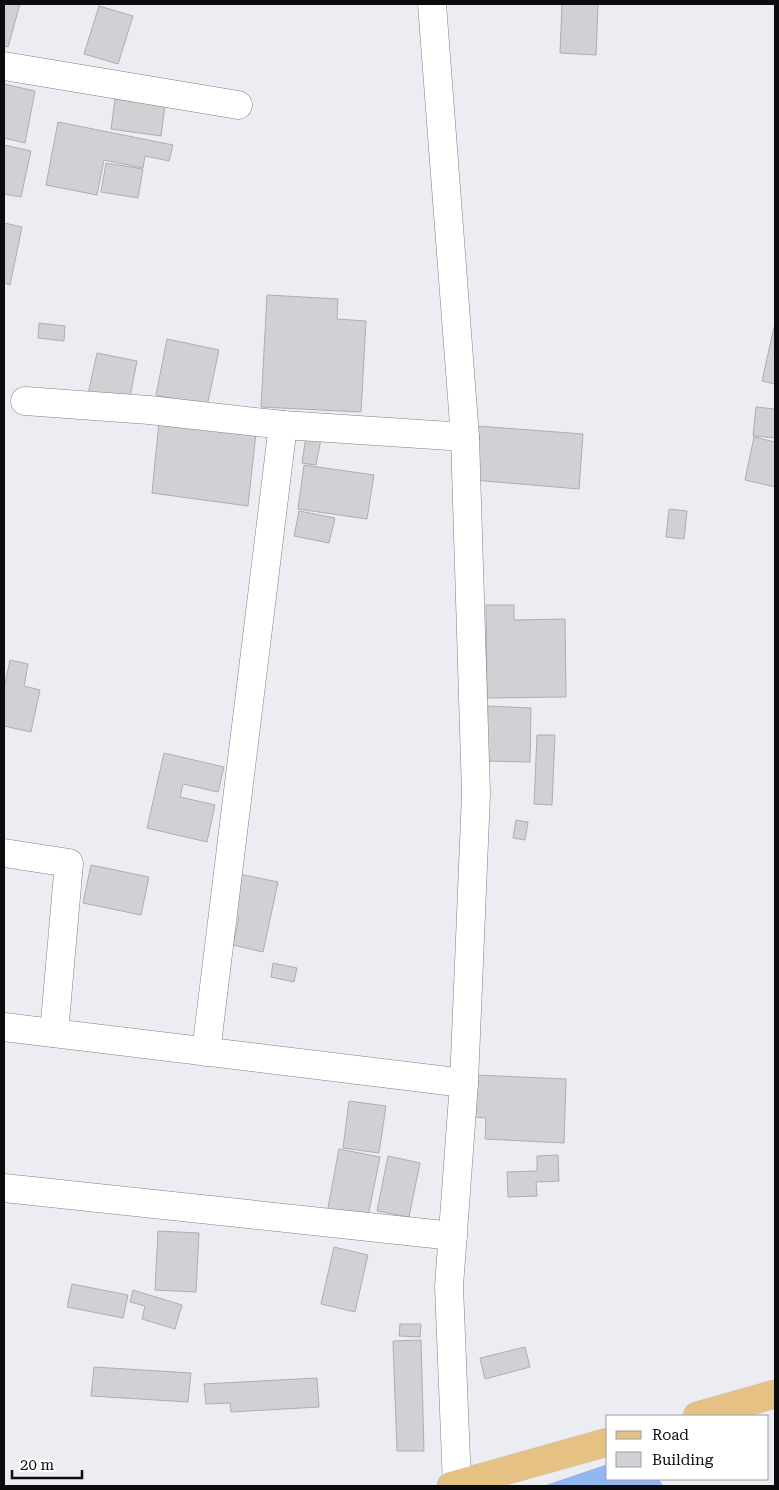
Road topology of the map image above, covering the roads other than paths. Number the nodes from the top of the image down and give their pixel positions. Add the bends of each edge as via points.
1 (432, 4) edge
2 (4, 66) edge
3 (238, 105) dead end
4 (25, 400) dead end
5 (283, 425) junction
6 (465, 437) junction
7 (4, 853) edge
8 (4, 1026) edge
9 (54, 1034) junction
10 (206, 1052) junction
11 (464, 1083) junction
12 (4, 1188) edge
13 (452, 1236) junction
14 (775, 1394) edge
15 (701, 1415) edge
16 (606, 1443) edge
17 (454, 1485) edge

1 - 6 street
2 - 3 street
4 - 5 street
5 - 6 street
5 - 10 street
6 - 11 street via 476,794
7 - 9 street via 69,863
8 - 9 street
9 - 10 street
10 - 11 street
11 - 13 street
12 - 13 street
13 - 17 street via 449,1286
14 - 15 main road
16 - 17 main road

